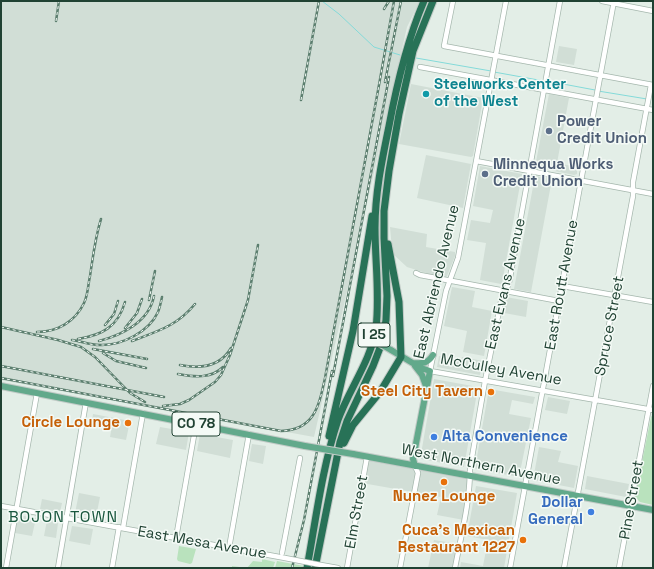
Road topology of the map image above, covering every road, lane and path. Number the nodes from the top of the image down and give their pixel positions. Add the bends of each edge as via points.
1 (424, 1) edge
2 (433, 1) edge
3 (453, 1) edge
4 (506, 1) edge
5 (560, 1) edge
6 (602, 1) edge
7 (613, 2) edge
8 (653, 11) edge
9 (496, 56) junction
10 (549, 66) junction
11 (420, 67) dead end
12 (600, 75) junction
13 (492, 78) junction
14 (652, 85) edge
15 (545, 90) junction
16 (596, 99) junction
17 (646, 108) junction
18 (653, 110) edge
19 (476, 161) junction
20 (530, 170) junction
21 (581, 180) junction
22 (378, 185) junction
23 (632, 190) junction
24 (653, 194) edge
25 (384, 211) junction
26 (416, 273) dead end
27 (449, 280) junction
28 (562, 286) junction
29 (506, 291) junction
30 (616, 295) junction
31 (559, 301) junction
32 (653, 302) edge
33 (353, 331) junction
34 (433, 355) junction
35 (401, 356) junction
36 (411, 362) junction
37 (430, 372) junction
38 (485, 381) junction
39 (1, 386) edge
40 (653, 386) edge
41 (426, 390) junction
42 (543, 391) junction
43 (37, 393) junction
44 (596, 399) junction
45 (86, 402) junction
46 (651, 410) edge
47 (143, 413) junction
48 (196, 424) junction
49 (249, 434) junction
50 (367, 457) junction
51 (300, 458) dead end
52 (326, 464) junction
53 (415, 466) junction
54 (335, 470) junction
55 (470, 476) junction
56 (525, 486) junction
57 (577, 496) junction
58 (1, 506) edge
59 (630, 506) junction
60 (17, 509) junction
61 (653, 510) edge
62 (67, 518) junction
63 (121, 528) junction
64 (176, 538) junction
65 (228, 548) junction
66 (282, 553) dead end
67 (318, 566) edge
68 (6, 568) edge
69 (58, 568) edge
70 (112, 568) edge
71 (307, 568) edge
72 (338, 568) edge
73 (347, 568) edge
74 (400, 568) edge
75 (455, 568) edge
76 (510, 568) edge
77 (564, 568) edge
78 (619, 568) edge

1 - 22 highway, I 25 via 400,75
2 - 25 highway, I 25 via 408,71
3 - 9 street via 444,46
4 - 9 street, East Abriendo Avenue
5 - 10 street, East Evans Avenue
6 - 7 street
7 - 8 street
7 - 12 street, East Routt Avenue
9 - 10 street
9 - 13 street, East Abriendo Avenue
10 - 12 street
10 - 15 street, East Evans Avenue
11 - 13 street
12 - 14 street
12 - 16 street, East Routt Avenue
13 - 15 street
13 - 19 street, East Abriendo Avenue
14 - 17 street, Spruce Street
15 - 16 street
15 - 20 street, East Evans Avenue
16 - 17 street
16 - 21 street, East Routt Avenue
17 - 18 street
17 - 23 street, Spruce Street
19 - 20 street
19 - 27 street, East Abriendo Avenue via 458,258
20 - 21 street
20 - 29 street, East Evans Avenue
21 - 23 street
21 - 28 street, East Routt Avenue
22 - 33 highway
22 - 52 highway, I 25 via 375,228 376,328 365,362 338,419
23 - 24 street
23 - 30 street, Spruce Street
25 - 35 highway via 399,302
25 - 54 highway, I 25 via 387,296 383,340 347,421
26 - 27 street
27 - 29 street
27 - 34 street, East Abriendo Avenue
28 - 30 street
28 - 31 street, East Routt Avenue
29 - 31 street
29 - 38 street, East Evans Avenue via 501,301
30 - 32 street
30 - 44 street, Spruce Street
31 - 42 street, East Routt Avenue
33 - 35 main road, McCulley Avenue, bridge
33 - 52 highway via 328,440
34 - 36 main road via 425,363
34 - 37 street, East Abriendo Avenue
35 - 36 main road, McCulley Avenue
35 - 54 highway via 380,392 353,425 342,446
36 - 37 main road, McCulley Avenue
36 - 41 main road via 422,375
37 - 38 street, McCulley Avenue
37 - 41 main road, East Abriendo Avenue
38 - 42 street, McCulley Avenue
38 - 55 street, East Evans Avenue
39 - 43 main road, CO 78
40 - 46 street, Pine Street
41 - 53 main road, East Abriendo Avenue via 413,459
42 - 44 street, McCulley Avenue
42 - 56 street, East Routt Avenue
43 - 45 main road, CO 78
43 - 60 street
44 - 46 street, McCulley Avenue
44 - 57 street, Spruce Street
45 - 47 main road, CO 78
45 - 62 street
46 - 59 street, Pine Street
47 - 48 main road, CO 78
47 - 63 street
48 - 49 main road, CO 78
48 - 64 street
49 - 50 main road, West Northern Avenue / CO 78, bridge
49 - 65 street
50 - 53 main road, West Northern Avenue / CO 78
50 - 73 street, Elm Street
51 - 66 street
52 - 71 highway, I 25
53 - 55 main road, West Northern Avenue / CO 78
53 - 74 street, East Abriendo Avenue via 418,473
54 - 67 highway, I 25
55 - 56 main road, West Northern Avenue / CO 78
55 - 75 street, East Evans Avenue
56 - 57 main road, West Northern Avenue / CO 78
56 - 76 street, East Routt Avenue
57 - 59 main road, West Northern Avenue / CO 78
57 - 77 street, Spruce Street
58 - 60 street, East Mesa Avenue
59 - 61 main road, West Northern Avenue / CO 78
59 - 78 street, Pine Street
60 - 62 street, East Mesa Avenue
60 - 68 street
62 - 63 street, East Mesa Avenue
62 - 69 street
63 - 64 street, East Mesa Avenue
63 - 70 street
64 - 65 street, East Mesa Avenue
65 - 67 street, East Mesa Avenue, bridge
67 - 72 street, East Mesa Avenue

